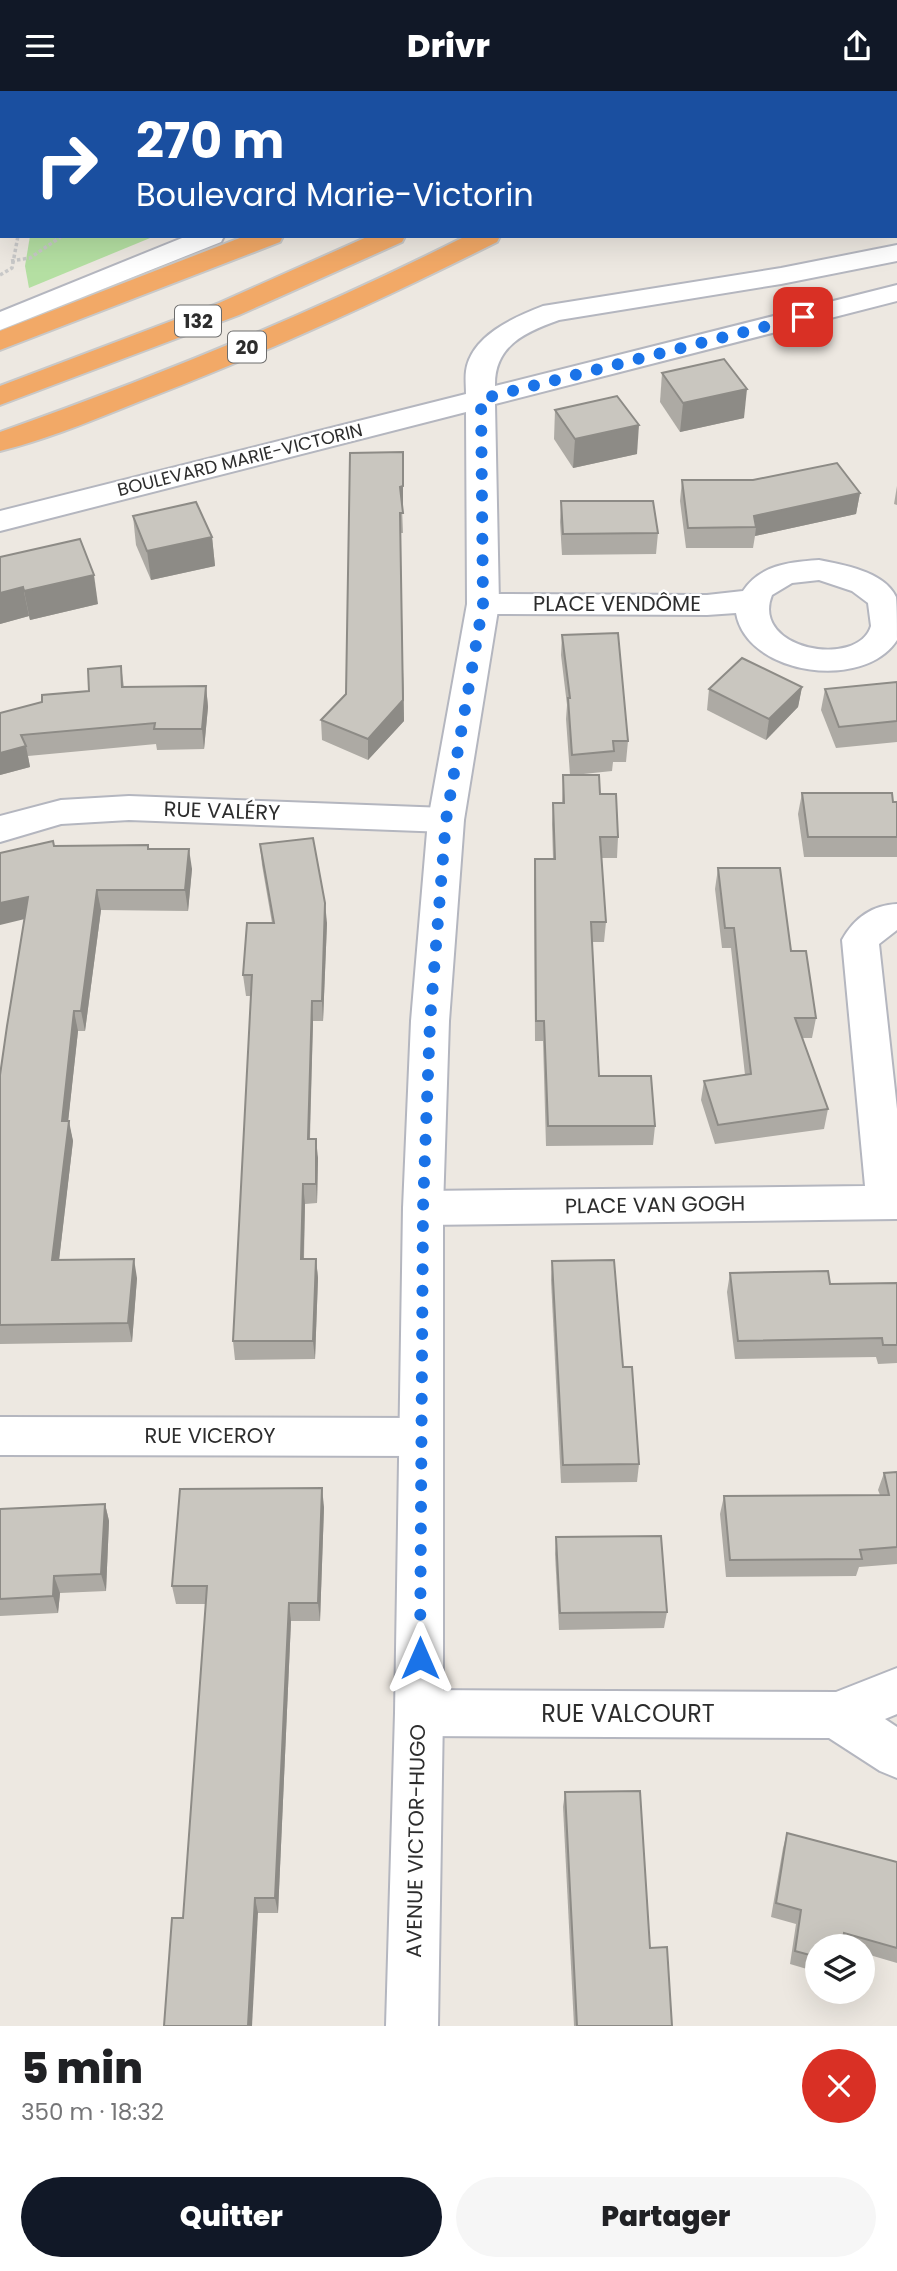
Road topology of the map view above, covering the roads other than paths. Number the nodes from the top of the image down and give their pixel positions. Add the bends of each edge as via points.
1 (206, 238) edge
2 (265, 238) edge
3 (388, 238) edge
4 (483, 238) edge
5 (897, 253) edge
6 (897, 293) edge
7 (0, 322) edge
8 (0, 341) edge
9 (0, 396) edge
10 (481, 399) junction
11 (0, 442) edge
12 (0, 521) edge
13 (752, 601) dead end
14 (483, 604) junction
15 (446, 820) junction
16 (0, 829) edge
17 (897, 917) edge
18 (892, 1203) edge
19 (423, 1208) junction
20 (0, 1436) edge
21 (421, 1437) junction
22 (897, 1691) edge
23 (419, 1713) junction
24 (836, 1715) junction
25 (897, 1754) edge
26 (412, 2026) edge

1 - 7 street
2 - 8 highway
3 - 9 highway, 132 via 229,309
4 - 11 highway, 20 via 248,347
5 - 10 street via 553,312 518,326 488,352 480,370
6 - 10 street, BOULEVARD MARIE-VICTORIN
10 - 12 street, BOULEVARD MARIE-VICTORIN
10 - 14 street, AVENUE VICTOR-HUGO
13 - 14 street, PLACE VENDÔME
14 - 15 street, AVENUE VICTOR-HUGO
15 - 16 street, RUE VALÉRY via 129,808 61,812
15 - 19 street, AVENUE VICTOR-HUGO via 430,1021
17 - 18 street, PLACE VAN GOGH via 884,918 860,940
18 - 19 street, PLACE VAN GOGH
19 - 21 street, AVENUE VICTOR-HUGO
20 - 21 street, RUE VICEROY
21 - 23 street, AVENUE VICTOR-HUGO
22 - 24 street, RUE VALCOURT
23 - 24 street, RUE VALCOURT
23 - 26 street, AVENUE VICTOR-HUGO
24 - 25 street

